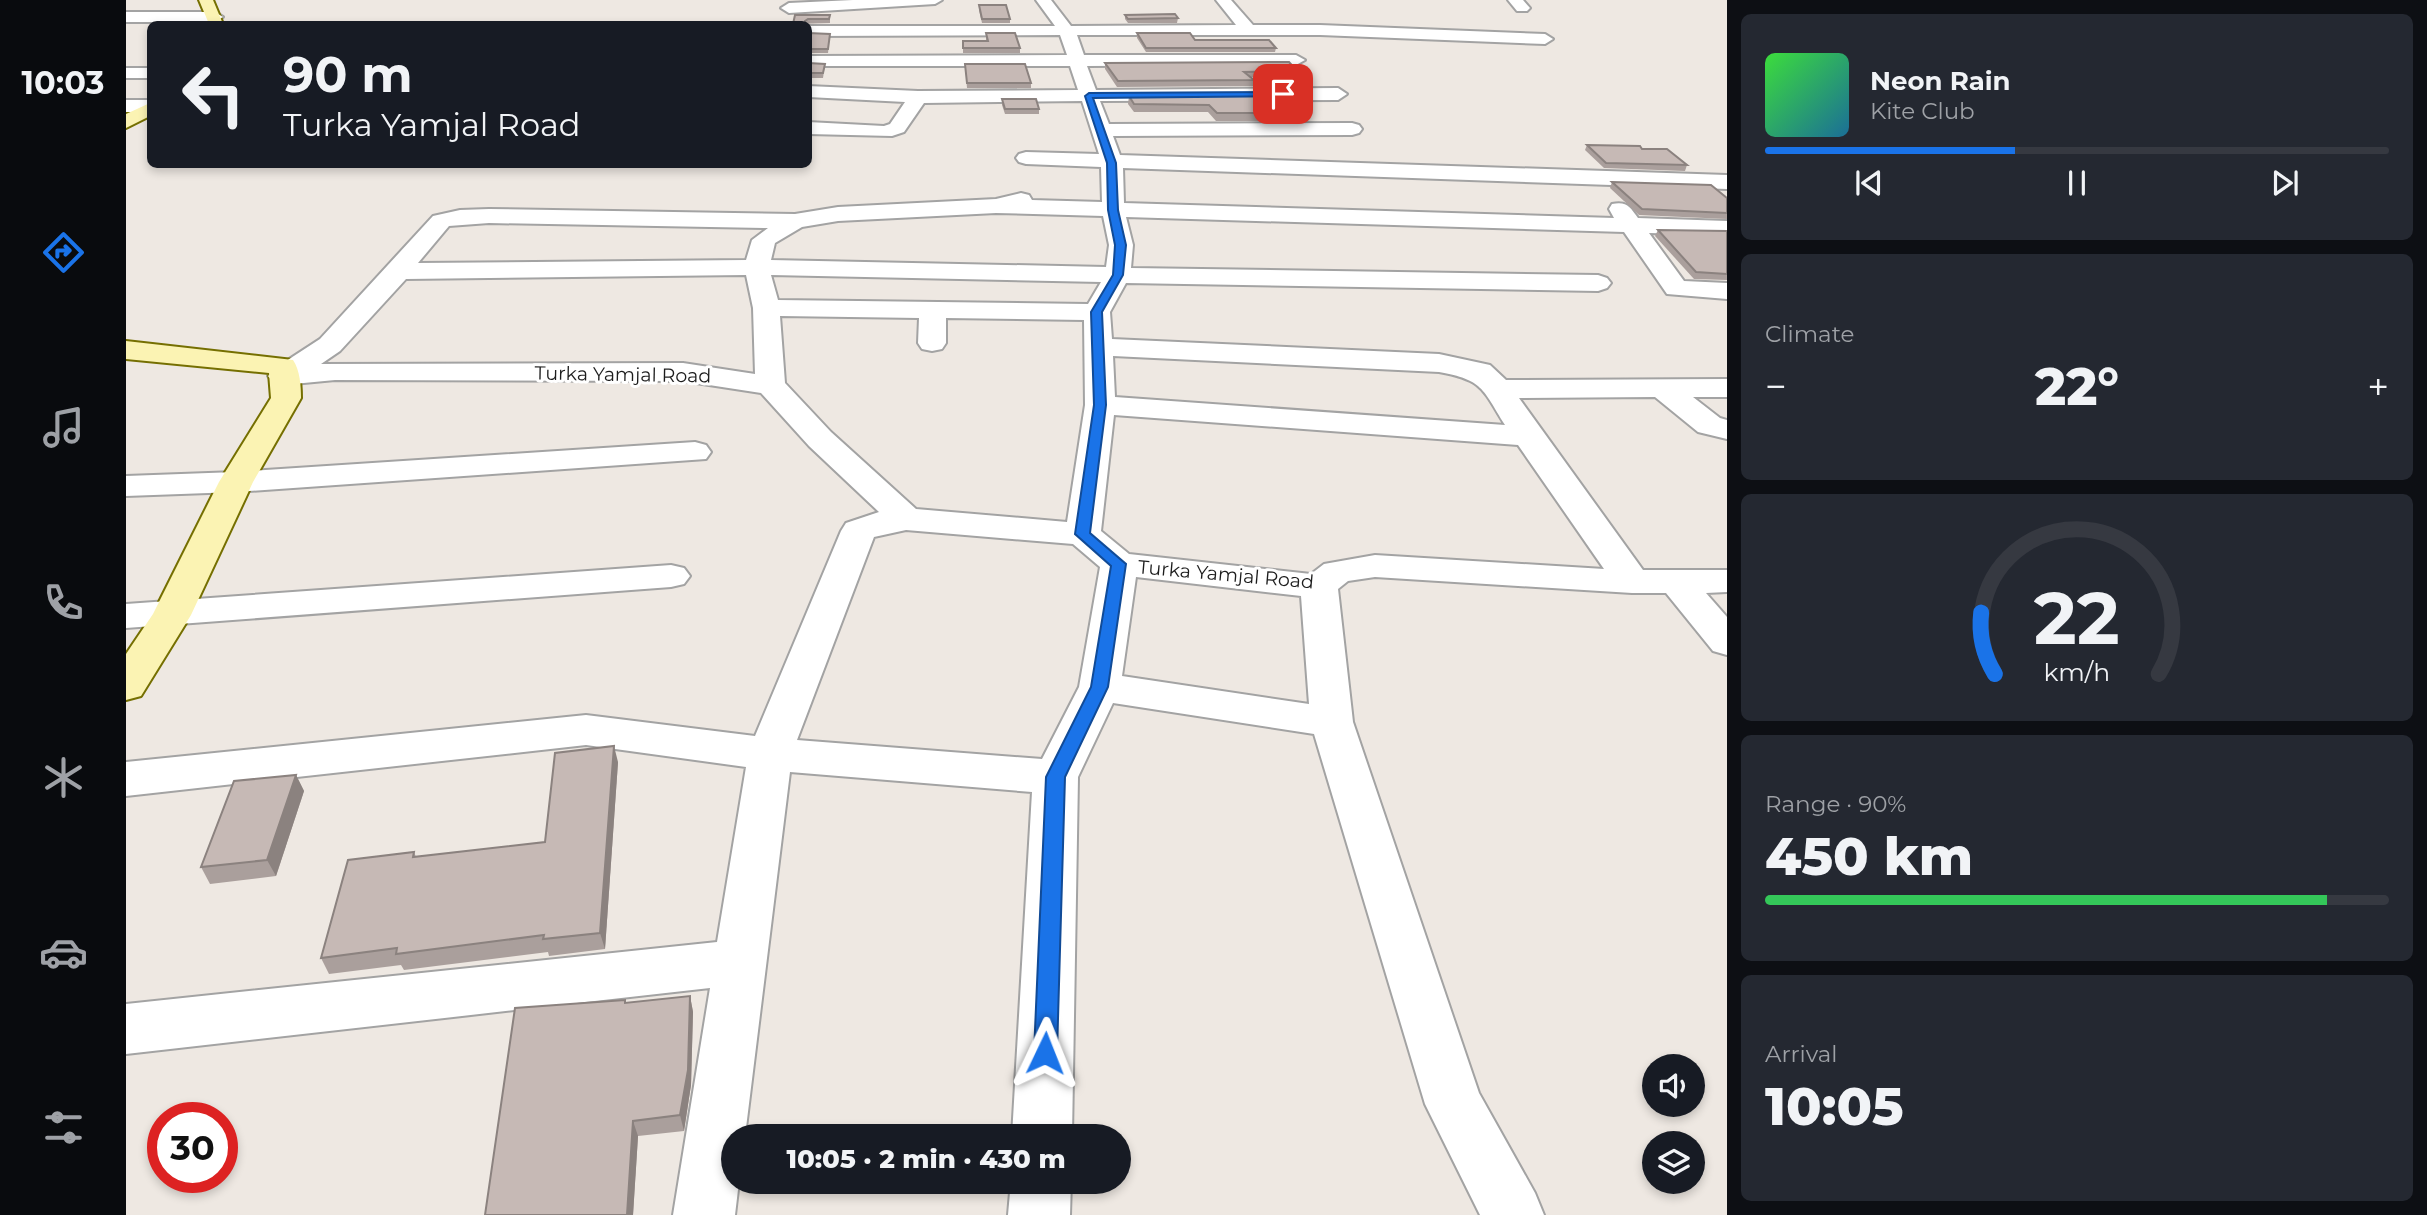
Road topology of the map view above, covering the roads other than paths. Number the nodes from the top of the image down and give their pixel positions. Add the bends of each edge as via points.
1 (206, 0) edge
2 (934, 0) edge
3 (790, 4) edge
4 (1222, 5) edge
5 (1049, 7) edge
6 (1254, 7) dead end
7 (126, 17) edge
8 (216, 21) edge
9 (783, 21) edge
10 (1248, 30) junction
11 (812, 31) edge
12 (1067, 31) junction
13 (1545, 39) dead end
14 (1296, 60) dead end
15 (812, 61) edge
16 (1077, 61) junction
17 (147, 72) edge
18 (126, 73) edge
19 (812, 91) edge
20 (1338, 94) dead end
21 (1089, 96) junction
22 (918, 97) junction
23 (126, 106) edge
24 (147, 107) edge
25 (147, 109) edge
26 (126, 122) edge
27 (812, 128) edge
28 (1352, 129) dead end
29 (1101, 130) junction
30 (1026, 158) dead end
31 (1112, 163) junction
32 (1279, 167) junction
33 (1595, 177) junction
34 (1727, 182) edge
35 (996, 206) junction
36 (1113, 210) junction
37 (1297, 216) junction
38 (795, 221) junction
39 (1631, 224) junction
40 (1727, 228) edge
41 (757, 267) junction
42 (399, 271) junction
43 (1118, 275) junction
44 (1598, 283) dead end
45 (1727, 291) edge
46 (766, 308) junction
47 (933, 309) junction
48 (1097, 312) junction
49 (932, 343) dead end
50 (1098, 347) junction
51 (126, 350) edge
52 (283, 376) junction
53 (770, 385) junction
54 (1661, 387) junction
55 (1727, 388) edge
56 (1498, 389) junction
57 (1100, 405) junction
58 (1727, 430) edge
59 (1528, 436) junction
60 (695, 452) dead end
61 (236, 482) junction
62 (126, 486) edge
63 (906, 519) junction
64 (1083, 534) junction
65 (1119, 564) junction
66 (671, 576) dead end
67 (1676, 581) junction
68 (1727, 581) edge
69 (1632, 582) junction
70 (1319, 586) junction
71 (172, 615) junction
72 (126, 617) edge
73 (1727, 642) edge
74 (126, 686) edge
75 (1100, 687) junction
76 (1332, 722) junction
77 (770, 754) junction
78 (1055, 777) junction
79 (126, 779) edge
80 (740, 962) junction
81 (126, 1029) edge
82 (1042, 1124) edge
83 (1040, 1194) edge
84 (704, 1215) edge
85 (1039, 1215) edge
86 (1513, 1215) edge

1 - 8 main road
2 - 3 street
3 - 9 street
4 - 6 street
4 - 10 street
5 - 12 street
7 - 8 street
10 - 12 street
10 - 13 street
11 - 12 street
12 - 16 street
14 - 16 street
15 - 16 street
16 - 21 street
17 - 18 street
19 - 22 street
20 - 21 street
21 - 22 street
21 - 29 street
22 - 27 street via 897,128 885,132
23 - 24 street
25 - 26 main road
28 - 29 street
29 - 31 street
30 - 31 street
31 - 32 street
31 - 35 street via 1051,193
31 - 36 street
32 - 33 street
32 - 37 street
33 - 34 street
33 - 39 street
35 - 36 street
35 - 38 street via 861,212
36 - 37 street
36 - 43 street via 1121,245
37 - 39 street
38 - 41 street via 764,240
38 - 42 street via 460,217 430,230
39 - 40 street
39 - 45 street via 1676,288
41 - 42 street
41 - 43 street
41 - 46 street
42 - 52 street via 330,345
43 - 44 street
43 - 48 street
46 - 47 street
46 - 53 street
47 - 48 street
47 - 49 street
48 - 50 street
50 - 56 street via 1462,365 1480,371
50 - 57 street
51 - 52 main road via 267,363 283,366
52 - 53 street, Turka Yamjal Road via 335,371 684,372
52 - 61 main road via 286,398
53 - 63 street
54 - 55 street
54 - 56 street
54 - 58 street via 1709,425
56 - 59 street
57 - 59 street
57 - 64 street
59 - 69 street
60 - 61 street
61 - 62 street
61 - 71 main road
63 - 64 street
63 - 77 street via 859,531
64 - 65 street, Turka Yamjal Road
65 - 70 street, Turka Yamjal Road
65 - 75 street
66 - 71 street
67 - 68 street, Turka Yamjal Road
67 - 69 street, Turka Yamjal Road
67 - 73 street
69 - 70 street, Turka Yamjal Road via 1375,566 1337,572
70 - 76 street
71 - 72 street
71 - 74 main road
75 - 76 street
75 - 78 street
76 - 86 street via 1454,1104
77 - 78 street
77 - 79 street via 586,730
77 - 80 street
78 - 82 street
80 - 81 street
80 - 84 street
83 - 85 street

